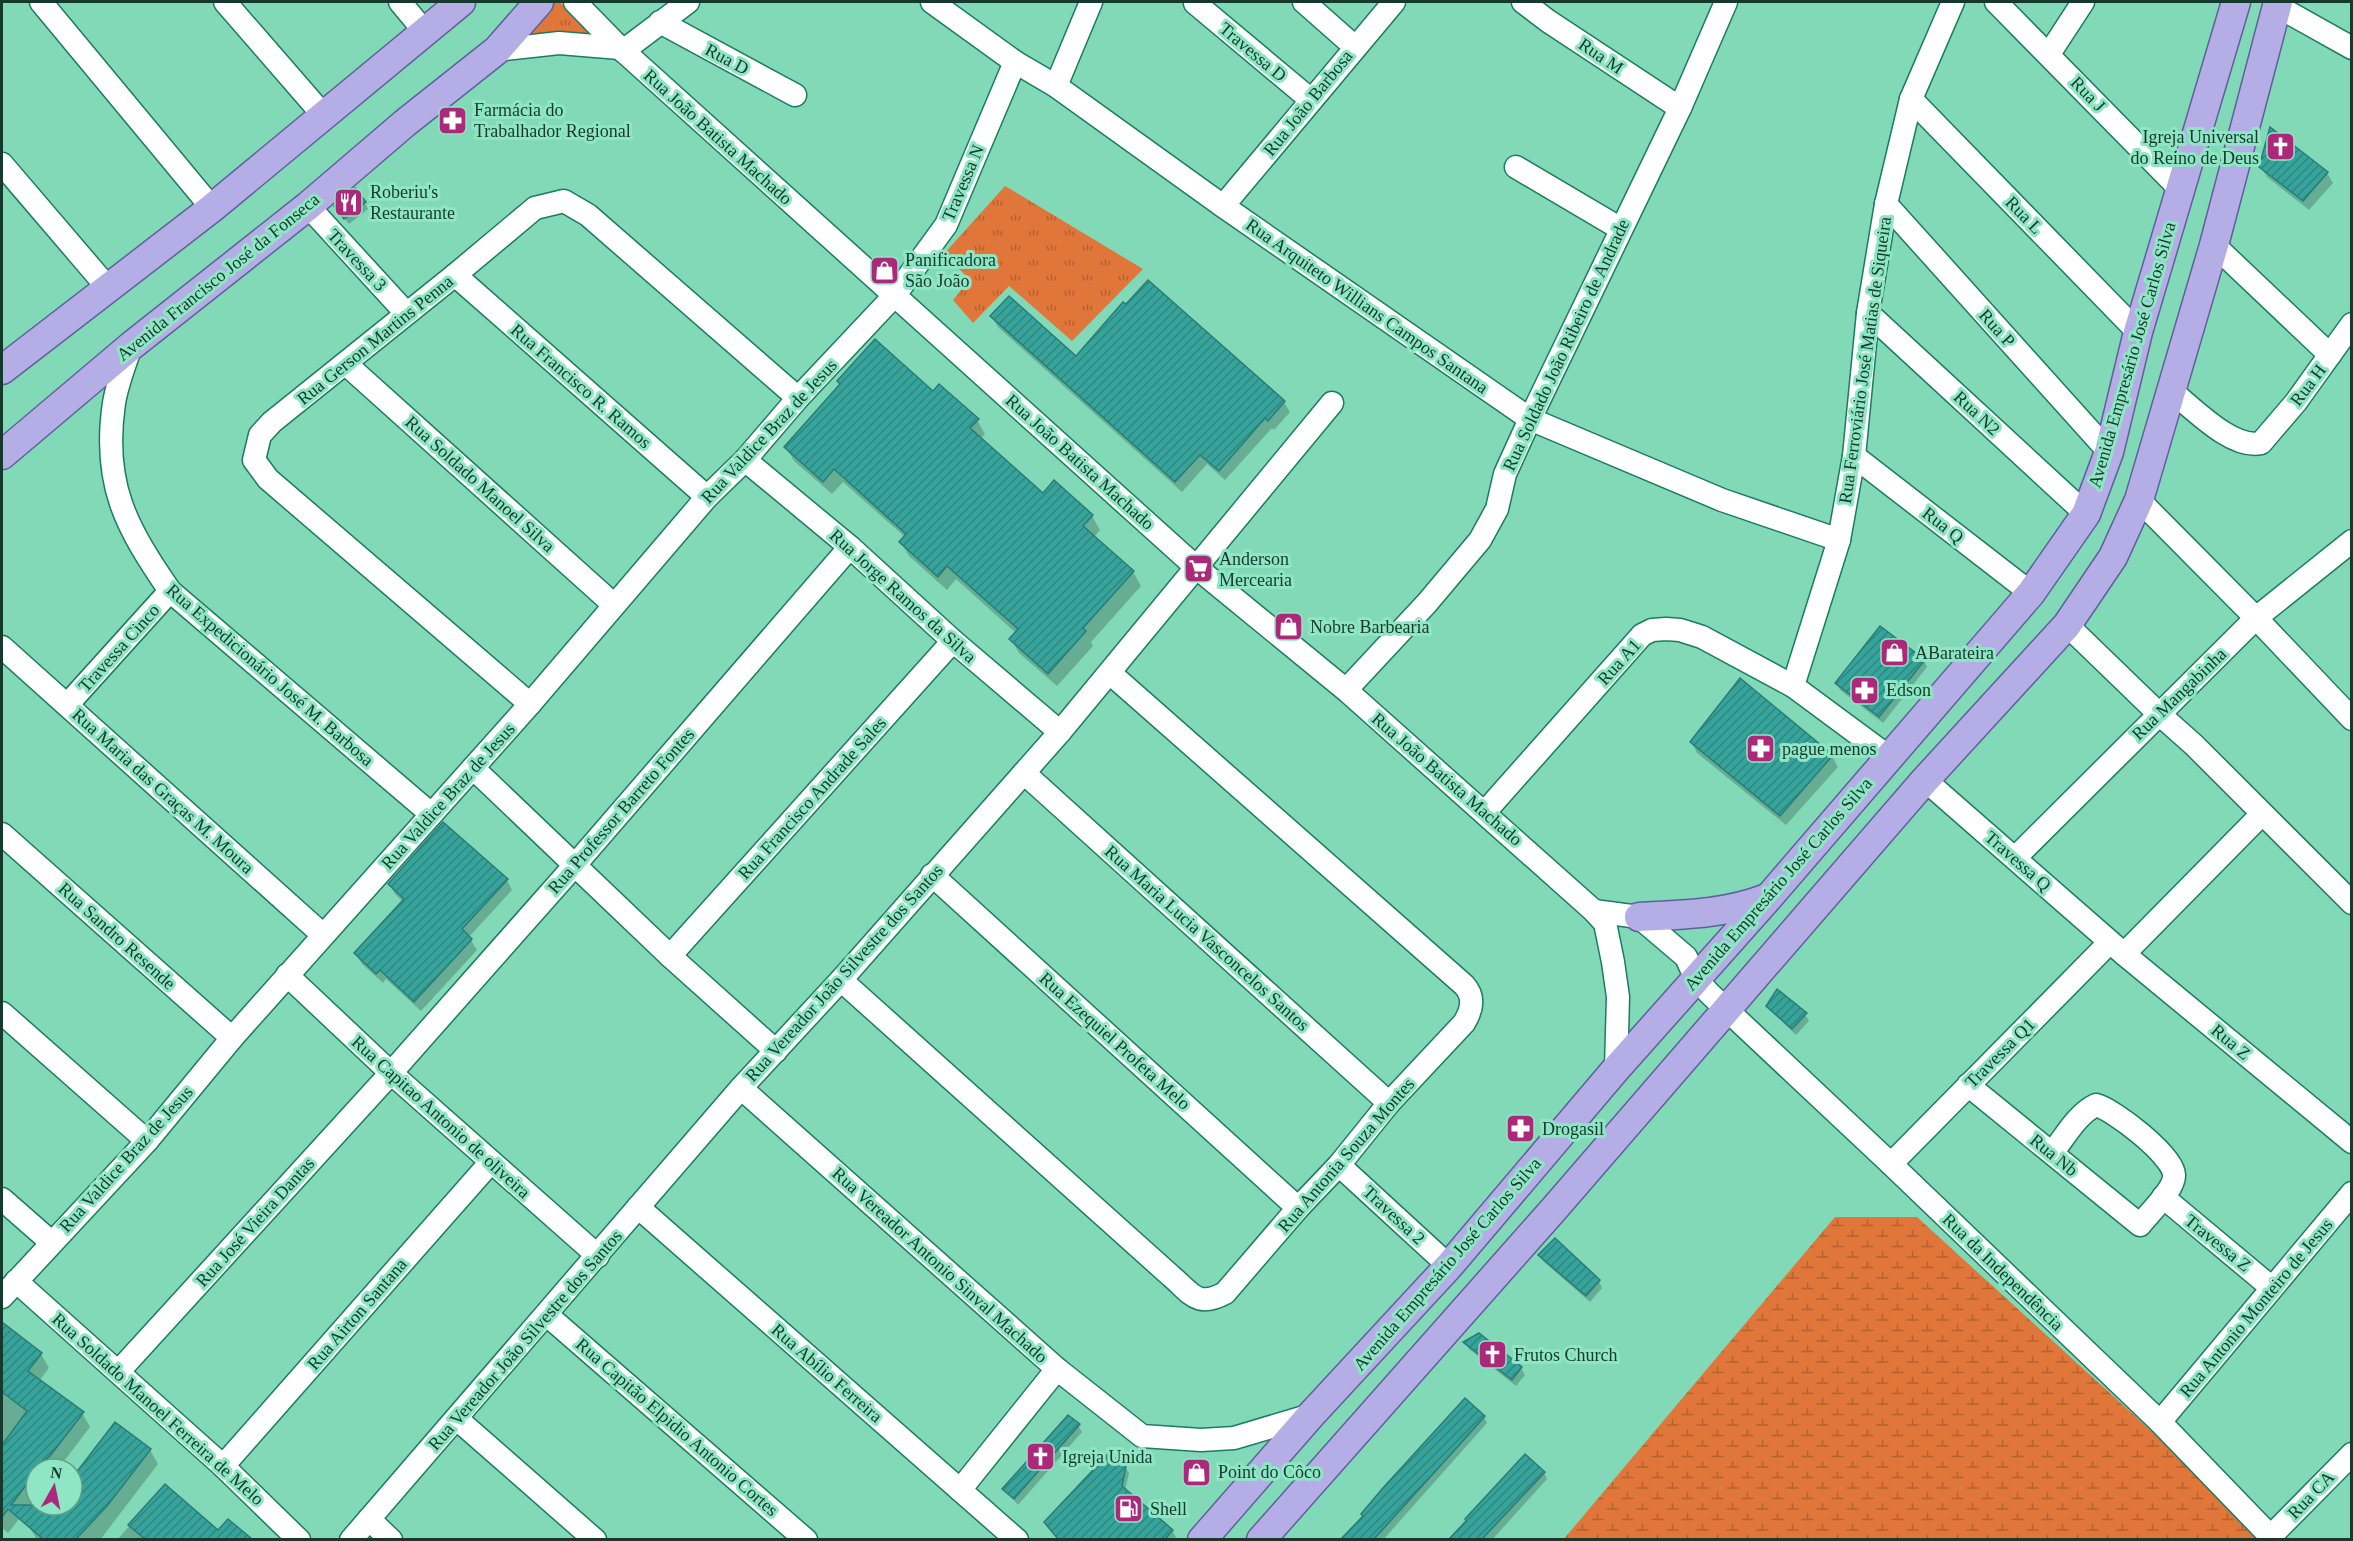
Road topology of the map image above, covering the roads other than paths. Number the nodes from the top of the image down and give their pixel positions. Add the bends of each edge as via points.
1 (41, 2) edge
2 (225, 2) edge
3 (400, 2) edge
4 (460, 2) edge
5 (539, 2) edge
6 (575, 2) edge
7 (688, 2) edge
8 (932, 2) edge
9 (1092, 2) edge
10 (1304, 2) edge
11 (1394, 2) edge
12 (1523, 2) edge
13 (1726, 2) edge
14 (1953, 2) edge
15 (1996, 2) edge
16 (2083, 2) edge
17 (2236, 2) edge
18 (1195, 3) dead end
19 (2277, 4) edge
20 (660, 22) junction
21 (425, 32) junction
22 (1355, 46) junction
23 (2352, 48) edge
24 (497, 50) junction
25 (621, 50) junction
26 (2049, 54) junction
27 (1015, 62) junction
28 (1056, 86) junction
29 (795, 95) dead end
30 (1911, 99) junction
31 (1311, 100) junction
32 (1680, 108) junction
33 (324, 116) junction
34 (2, 164) edge
35 (1516, 167) dead end
36 (2179, 188) junction
37 (1886, 204) junction
38 (308, 206) junction
39 (1223, 206) junction
40 (212, 208) junction
41 (1621, 229) junction
42 (2214, 245) junction
43 (455, 276) junction
44 (108, 288) junction
45 (895, 295) junction
46 (406, 313) junction
47 (1868, 313) junction
48 (2352, 324) edge
49 (2138, 332) junction
50 (131, 346) junction
51 (2330, 355) junction
52 (346, 364) junction
53 (2, 370) edge
54 (2170, 390) junction
55 (798, 398) junction
56 (1332, 403) dead end
57 (1530, 419) junction
58 (2109, 452) junction
59 (2, 455) edge
60 (1854, 456) junction
61 (745, 460) junction
62 (707, 497) junction
63 (2139, 500) junction
64 (2086, 514) junction
65 (1839, 540) junction
66 (2352, 541) edge
67 (850, 547) junction
68 (1197, 568) junction
69 (170, 591) junction
70 (2031, 593) junction
71 (613, 604) junction
72 (2256, 618) junction
73 (2067, 625) junction
74 (953, 641) junction
75 (2, 647) edge
76 (1110, 673) junction
77 (1793, 686) junction
78 (1346, 690) junction
79 (531, 704) junction
80 (67, 705) junction
81 (2158, 713) junction
82 (2352, 719) edge
83 (1060, 732) junction
84 (1889, 757) junction
85 (473, 768) junction
86 (1024, 773) junction
87 (1925, 780) junction
88 (1485, 812) junction
89 (431, 814) junction
90 (2262, 814) junction
91 (2, 834) edge
92 (2015, 858) junction
93 (575, 865) junction
94 (932, 875) junction
95 (1769, 897) junction
96 (2352, 903) edge
97 (1600, 917) junction
98 (1639, 917) junction
99 (323, 935) junction
100 (2117, 948) junction
101 (670, 956) junction
102 (288, 975) junction
103 (841, 980) junction
104 (1696, 980) junction
105 (1727, 1010) junction
106 (2, 1013) edge
107 (232, 1038) junction
108 (776, 1052) junction
109 (1616, 1069) junction
110 (390, 1074) junction
111 (1968, 1085) junction
112 (741, 1088) junction
113 (1389, 1103) junction
114 (147, 1141) junction
115 (2352, 1142) edge
116 (2052, 1153) junction
117 (490, 1163) junction
118 (1892, 1164) junction
119 (1339, 1165) junction
120 (2352, 1193) edge
121 (2163, 1197) junction
122 (2, 1199) edge
123 (638, 1207) junction
124 (1298, 1208) junction
125 (51, 1242) junction
126 (598, 1256) junction
127 (1449, 1266) junction
128 (2272, 1288) junction
129 (9, 1289) edge
130 (547, 1315) junction
131 (1057, 1369) junction
132 (119, 1371) junction
133 (1311, 1415) junction
134 (457, 1419) junction
135 (2160, 1422) junction
136 (2352, 1454) edge
137 (223, 1466) junction
138 (960, 1490) junction
139 (369, 1519) junction
140 (2272, 1538) edge
141 (299, 1539) edge
142 (351, 1539) edge
143 (391, 1539) edge
144 (595, 1539) edge
145 (806, 1539) edge
146 (1017, 1539) edge
147 (1202, 1539) edge
148 (1261, 1539) edge

1 - 40 street
2 - 33 street
3 - 21 street
4 - 21 main road
5 - 24 main road, Avenida Francisco José da Fonseca
6 - 25 street, Rua João Batista Machado
7 - 20 street
8 - 27 street, Rua Arquiteto Willians Campos Santana
9 - 28 street
10 - 22 street
11 - 22 street, Rua João Barbosa
12 - 32 street, Rua M
13 - 32 street, Rua Soldado João Ribeiro de Andrade
14 - 30 street, Rua Ferroviário José Matias de Siqueira
15 - 26 street, Rua J
16 - 26 street
17 - 36 main road, Avenida Empresário José Carlos Silva
18 - 31 street, Travessa D
19 - 23 street
19 - 42 main road
20 - 25 street
20 - 29 street, Rua D
21 - 33 main road
22 - 31 street, Rua João Barbosa
24 - 25 street via 559,43
24 - 38 main road, Avenida Francisco José da Fonseca
25 - 45 street, Rua João Batista Machado
26 - 36 street, Rua J
27 - 28 street, Rua Arquiteto Willians Campos Santana
27 - 45 street, Travessa N via 954,210
28 - 39 street, Rua Arquiteto Willians Campos Santana
30 - 37 street, Rua Ferroviário José Matias de Siqueira
30 - 49 street, Rua L
31 - 39 street, Rua João Barbosa
32 - 41 street, Rua Soldado João Ribeiro de Andrade
33 - 40 main road
34 - 44 street
35 - 41 street
36 - 49 main road, Avenida Empresário José Carlos Silva
37 - 47 street, Rua Ferroviário José Matias de Siqueira
37 - 58 street, Rua P
38 - 46 street, Travessa 3
38 - 50 main road, Avenida Francisco José da Fonseca
39 - 57 street, Rua Arquiteto Willians Campos Santana
40 - 44 main road
41 - 57 street, Rua Soldado João Ribeiro de Andrade
42 - 51 street
42 - 54 main road
43 - 46 street, Rua Gerson Martins Penna
43 - 55 street, Rua Gerson Martins Penna via 535,208 564,201 588,214
43 - 62 street, Rua Francisco R. Ramos
44 - 53 main road
45 - 55 street, Rua Valdice Braz de Jesus
45 - 68 street, Rua João Batista Machado
46 - 52 street, Rua Gerson Martins Penna
47 - 60 street, Rua Ferroviário José Matias de Siqueira
47 - 64 street, Rua N2
48 - 51 street, Rua H
49 - 58 main road, Avenida Empresário José Carlos Silva
50 - 59 main road, Avenida Francisco José da Fonseca
50 - 69 street, Rua Expedicionário José M. Barbosa via 114,402 113,480 140,547
51 - 54 street, Rua H via 2261,443 2252,445 2229,437
52 - 71 street, Rua Soldado Manoel Silva
52 - 79 street, Rua Gerson Martins Penna via 272,422 260,435 254,460 268,478
54 - 63 main road
55 - 61 street, Rua Valdice Braz de Jesus
56 - 68 street, Rua Vereador João Silvestre dos Santos
57 - 65 street, Rua Arquiteto Willians Campos Santana via 1722,500
57 - 78 street, Rua Soldado João Ribeiro de Andrade via 1505,474 1497,509 1480,540
58 - 64 main road, Avenida Empresário José Carlos Silva
60 - 65 street, Rua Ferroviário José Matias de Siqueira
60 - 70 street, Rua Q
61 - 62 street, Rua Valdice Braz de Jesus
61 - 67 street, Rua Jorge Ramos da Silva
62 - 71 street, Rua Valdice Braz de Jesus
63 - 72 street
63 - 73 main road via 2113,557
64 - 70 main road, Avenida Empresário José Carlos Silva
65 - 77 street, Rua Ferroviário José Matias de Siqueira
66 - 72 street, Rua Mangabinha
67 - 74 street, Rua Jorge Ramos da Silva
67 - 93 street, Rua Professor Barreto Fontes
68 - 76 street, Rua Vereador João Silvestre dos Santos
68 - 78 street, Rua João Batista Machado
69 - 80 street, Travessa Cinco
69 - 89 street, Rua Expedicionário José M. Barbosa
70 - 84 main road, Avenida Empresário José Carlos Silva
71 - 79 street, Rua Valdice Braz de Jesus
72 - 81 street, Rua Mangabinha
72 - 82 street
73 - 81 street
73 - 87 main road
74 - 83 street, Rua Jorge Ramos da Silva
74 - 101 street, Rua Francisco Andrade Sales
75 - 80 street, Rua Maria das Graças M. Moura
76 - 83 street, Rua Vereador João Silvestre dos Santos
76 - 113 street, Rua Antonia Souza Montes via 1469,991 1472,1002 1464,1023
77 - 84 street
77 - 88 street, Rua A1 via 1702,637 1680,630 1652,630 1642,635
78 - 88 street, Rua João Batista Machado
79 - 85 street, Rua Valdice Braz de Jesus
80 - 99 street, Rua Maria das Graças M. Moura
81 - 90 street
81 - 92 street, Rua Mangabinha
83 - 86 street, Rua Vereador João Silvestre dos Santos
84 - 95 main road, Avenida Empresário José Carlos Silva
85 - 89 street, Rua Valdice Braz de Jesus
85 - 93 street
86 - 94 street, Rua Vereador João Silvestre dos Santos
86 - 113 street, Rua Maria Lucia Vasconcelos Santos
87 - 92 street, Travessa Q
87 - 105 main road
88 - 97 street, Rua João Batista Machado
89 - 99 street, Rua Valdice Braz de Jesus
90 - 96 street
90 - 100 street
91 - 107 street, Rua Sandro Resende
92 - 100 street, Travessa Q
93 - 101 street
93 - 110 street, Rua Professor Barreto Fontes
94 - 103 street, Rua Vereador João Silvestre dos Santos
94 - 124 street, Rua Ezequiel Profeta Melo
95 - 98 main road via 1748,906
95 - 104 main road, Avenida Empresário José Carlos Silva
97 - 98 street
97 - 109 street via 1618,997
98 - 104 street, Rua da Independência via 1686,957
99 - 102 street, Rua Valdice Braz de Jesus
100 - 111 street, Travessa Q1
100 - 115 street, Rua Z
101 - 108 street
102 - 107 street, Rua Valdice Braz de Jesus
102 - 110 street, Rua Capitao Antonio de oliveira
103 - 108 street, Rua Vereador João Silvestre dos Santos
103 - 124 street, Rua Antonia Souza Montes via 1203,1301 1225,1293
104 - 105 street, Rua da Independência
104 - 109 main road, Avenida Empresário José Carlos Silva
105 - 118 street, Rua da Independência
105 - 148 main road
106 - 114 street
107 - 114 street, Rua Valdice Braz de Jesus
108 - 112 street, Rua Vereador João Silvestre dos Santos
109 - 127 main road, Avenida Empresário José Carlos Silva
110 - 117 street, Rua Capitao Antonio de oliveira
110 - 132 street, Rua José Vieira Dantas
111 - 116 street, Rua Nb
111 - 118 street, Travessa Q1
112 - 123 street, Rua Vereador João Silvestre dos Santos
112 - 131 street, Rua Vereador Antonio Sinval Machado
113 - 119 street, Rua Antonia Souza Montes
114 - 125 street, Rua Valdice Braz de Jesus
116 - 121 street, Rua Nb via 2140,1225
116 - 121 street via 2088,1109 2096,1105 2106,1107 2166,1157 2173,1168 2175,1177
117 - 126 street, Rua Capitao Antonio de oliveira
117 - 137 street, Rua Airton Santana
118 - 135 street, Rua da Independência
119 - 124 street, Rua Antonia Souza Montes
119 - 127 street, Travessa 2
120 - 128 street, Rua Antonio Monteiro de Jesus
121 - 128 street, Travessa Z
122 - 125 street
123 - 126 street, Rua Vereador João Silvestre dos Santos
123 - 138 street, Rua Abílio Ferreira
125 - 129 street, Rua Valdice Braz de Jesus
126 - 130 street, Rua Vereador João Silvestre dos Santos
127 - 133 main road, Avenida Empresário José Carlos Silva
128 - 135 street, Rua Antonio Monteiro de Jesus
129 - 132 street, Rua Soldado Manoel Ferreira de Melo
130 - 134 street, Rua Vereador João Silvestre dos Santos
130 - 145 street, Rua Capitão Elpidio Antonio Cortes
131 - 133 street, Rua Vereador Antonio Sinval Machado via 1142,1436 1234,1438
131 - 138 street
132 - 137 street, Rua Soldado Manoel Ferreira de Melo
133 - 147 main road, Avenida Empresário José Carlos Silva
134 - 139 street, Rua Vereador João Silvestre dos Santos
134 - 144 street
135 - 140 street, Rua da Independência
136 - 140 street, Rua CA
137 - 141 street, Rua Soldado Manoel Ferreira de Melo
138 - 146 street, Rua Abílio Ferreira
139 - 142 street, Rua Vereador João Silvestre dos Santos
139 - 143 street

